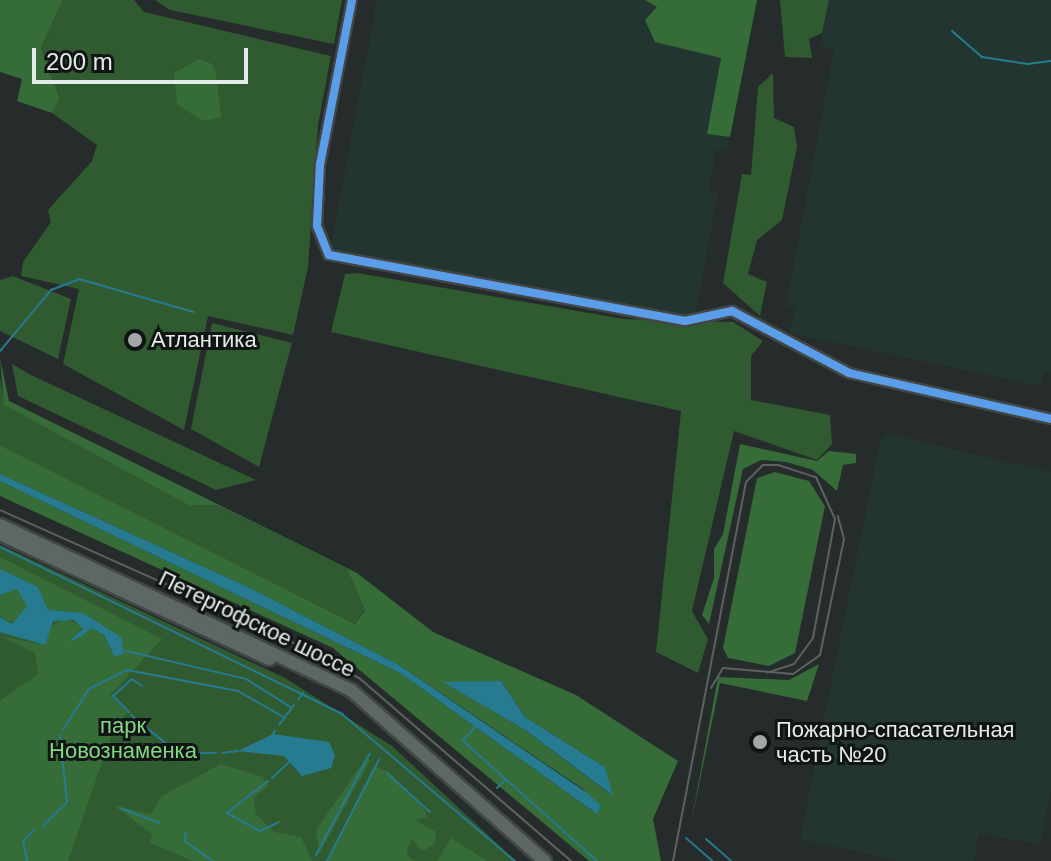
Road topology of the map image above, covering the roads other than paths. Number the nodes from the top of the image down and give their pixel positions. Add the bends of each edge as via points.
1 (352, 0) edge
2 (1051, 419) edge
3 (0, 525) edge
4 (0, 534) edge
5 (534, 861) edge
6 (545, 861) edge

1 - 2 street via 320,164 317,226 329,255 685,321 732,311 849,373
3 - 6 main road, Петергофское шоссе via 352,691
4 - 5 main road, Петергофское шоссе via 340,693

